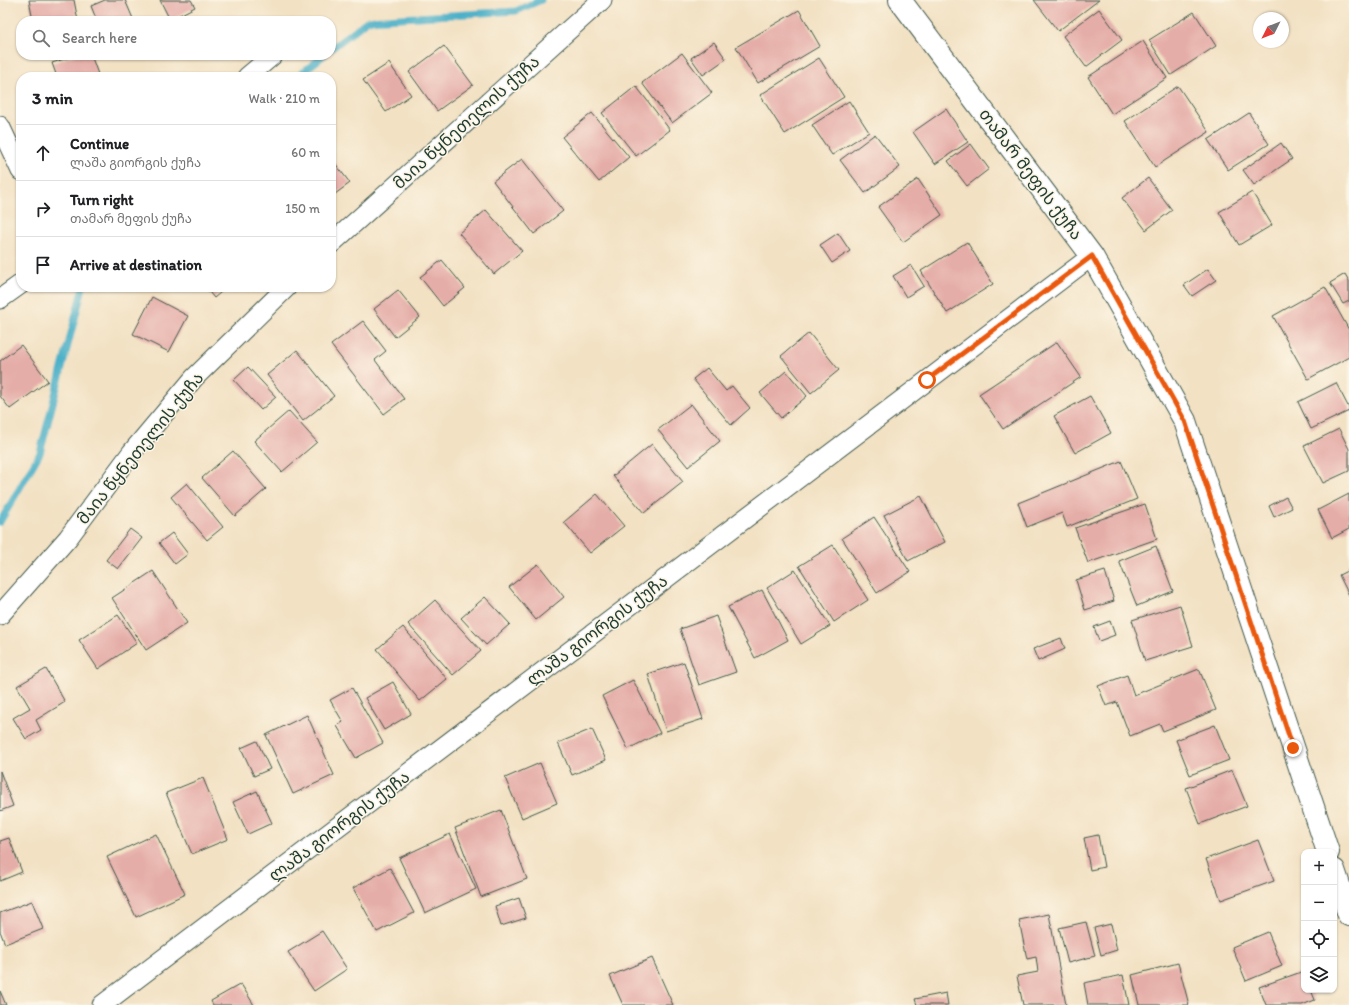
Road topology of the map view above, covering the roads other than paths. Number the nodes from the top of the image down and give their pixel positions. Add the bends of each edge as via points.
1 (602, 0) edge
2 (900, 0) edge
3 (267, 60) edge
4 (253, 72) edge
5 (0, 126) edge
6 (16, 160) edge
7 (336, 240) edge
8 (1092, 256) junction
9 (16, 288) edge
10 (282, 292) edge
11 (0, 299) edge
12 (0, 615) edge
13 (1327, 849) edge
14 (1337, 879) edge
15 (1349, 915) edge
16 (102, 1005) edge

1 - 7 street, მაია წყნეთელის ქუჩა
2 - 8 street, თამარ მეფის ქუჩა
3 - 4 street
5 - 6 street
8 - 13 street, თამარ მეფის ქუჩა via 1185,421
8 - 16 street, ლაშა გიორგის ქუჩა
9 - 11 street
10 - 12 street, მაია წყნეთელის ქუჩა via 194,378 132,452 68,538
14 - 15 street

